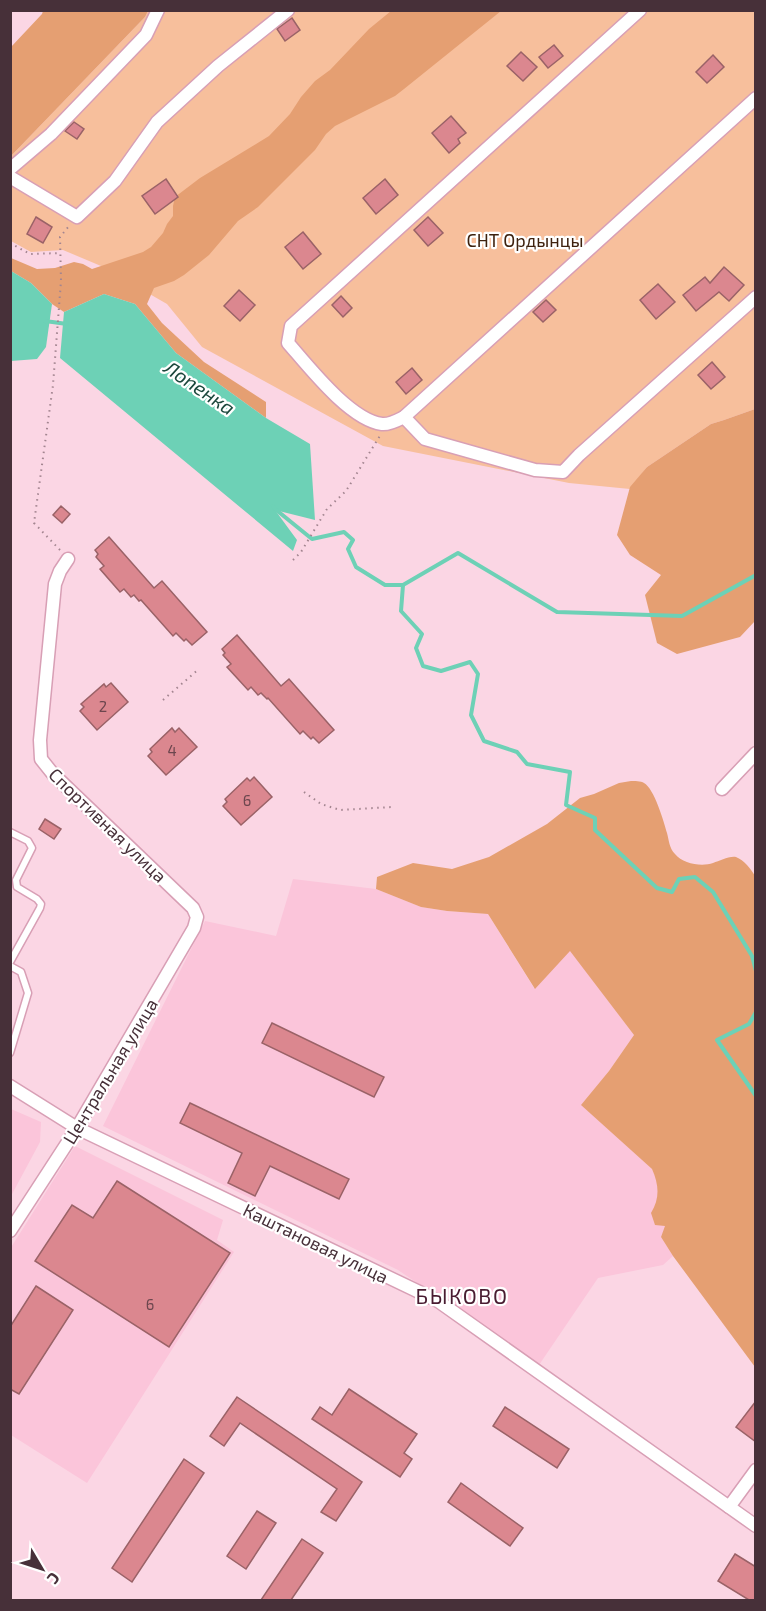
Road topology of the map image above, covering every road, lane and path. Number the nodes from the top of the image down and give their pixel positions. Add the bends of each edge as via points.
1 (158, 10) edge
2 (288, 10) edge
3 (640, 10) edge
4 (756, 98) edge
5 (10, 169) edge
6 (10, 177) edge
7 (77, 217) junction
8 (10, 243) edge
9 (61, 253) junction
10 (756, 297) edge
11 (404, 417) junction
12 (375, 430) dead end
13 (68, 559) joint
14 (293, 560) dead end
15 (199, 669) dead end
16 (163, 700) dead end
17 (756, 753) edge
18 (722, 789) dead end
19 (304, 792) dead end
20 (392, 807) dead end
21 (10, 832) edge
22 (193, 908) joint
23 (10, 964) edge
24 (10, 1053) edge
25 (10, 1086) edge
26 (77, 1128) junction
27 (10, 1231) edge
28 (756, 1470) edge
29 (729, 1507) junction
30 (756, 1526) edge

1 - 5 street via 146,35 51,134
2 - 7 street via 157,122 115,182
3 - 11 street via 291,326 288,343 334,395 376,423 384,425
4 - 11 street
6 - 7 street
7 - 9 path via 60,237
8 - 9 path via 30,254
9 - 13 path via 53,385 34,523
10 - 11 street via 563,472 535,470 425,439
12 - 14 path via 383,431 346,491 327,509
13 - 22 street, Спортивная улица via 55,584 41,759
15 - 16 path
17 - 18 street
19 - 20 path via 321,804 340,810
21 - 23 lane via 28,841 32,848 16,880 17,887 41,904
22 - 26 street, Центральная улица via 197,916 194,928
23 - 24 lane via 21,972 28,993
25 - 26 street, Каштановая улица
26 - 27 street, Центральная улица
26 - 29 street, Каштановая улица via 438,1301
28 - 29 street
29 - 30 street, Каштановая улица

